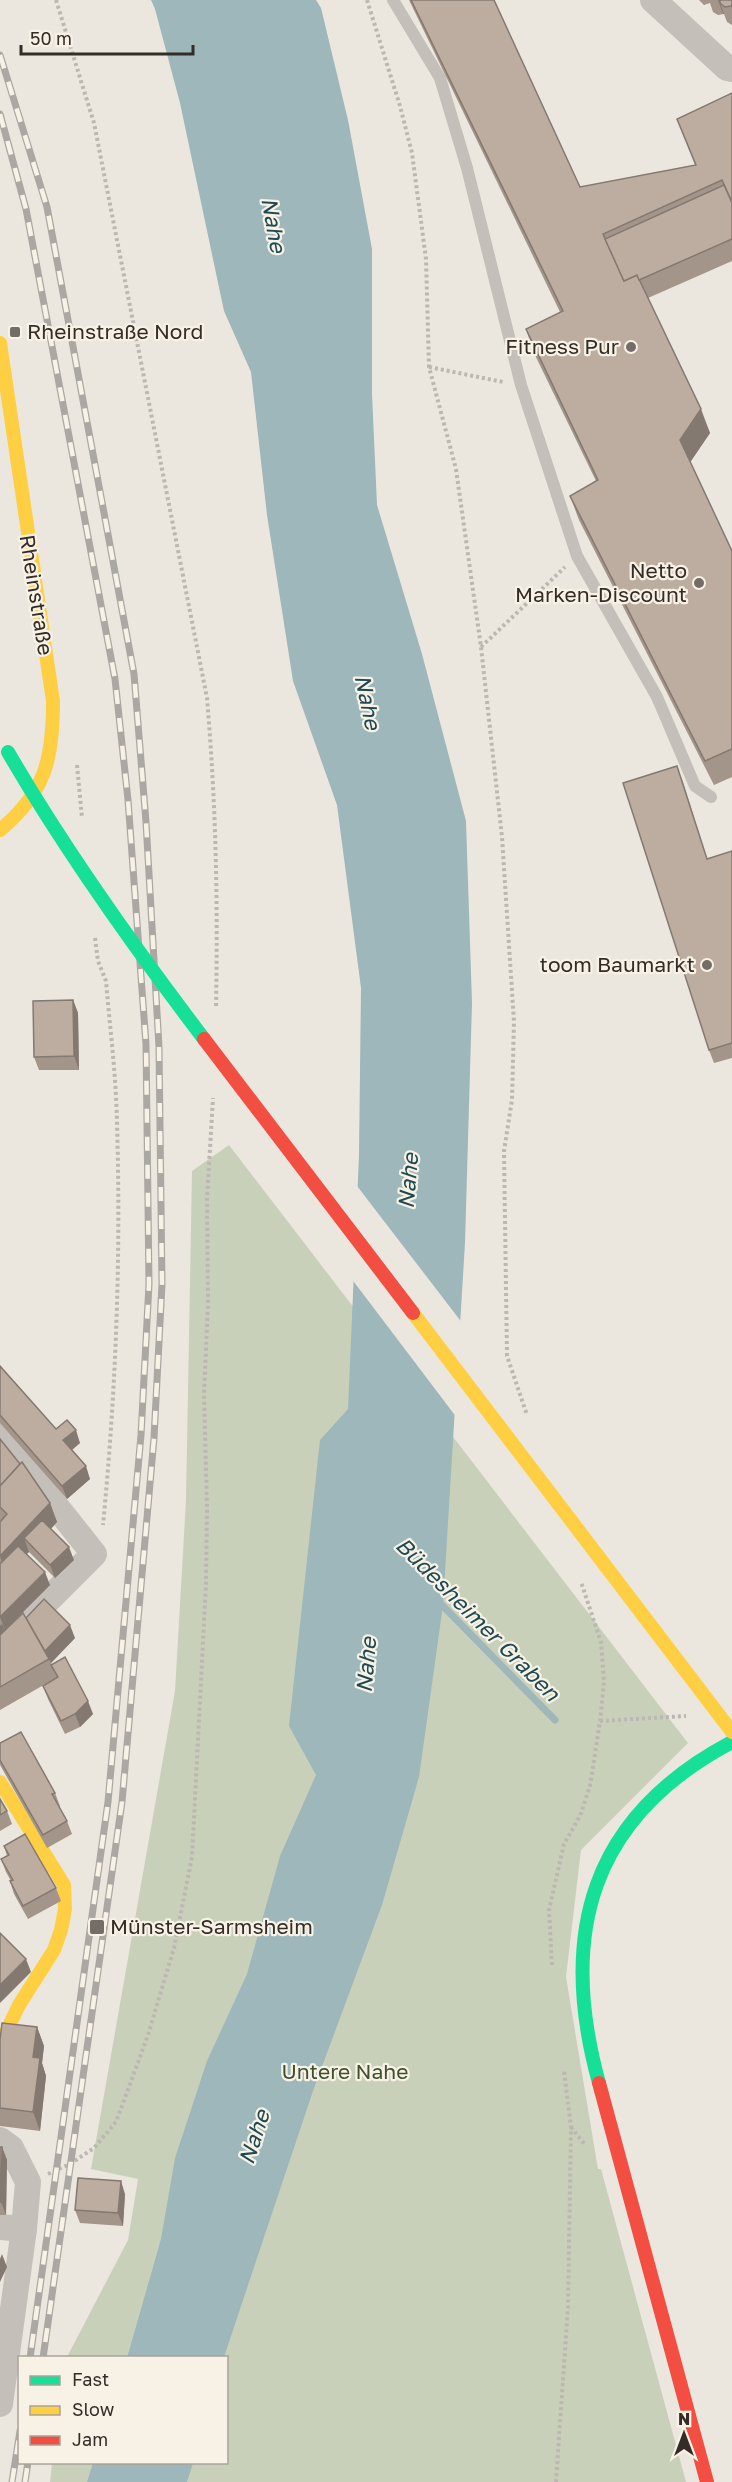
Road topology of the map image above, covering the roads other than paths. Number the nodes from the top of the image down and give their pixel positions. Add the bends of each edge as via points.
1 (393, 0) edge
2 (653, 0) edge
3 (732, 69) edge
4 (0, 343) edge
5 (8, 752) dead end
6 (711, 797) dead end
7 (0, 830) edge
8 (0, 1436) edge
9 (0, 1648) edge
10 (732, 1732) edge
11 (732, 1742) edge
12 (0, 1782) edge
13 (0, 2045) edge
14 (0, 2140) edge
15 (12, 2228) edge
16 (0, 2404) edge
17 (707, 2482) edge

1 - 6 lane via 440,78 467,168 521,386 577,556 657,697 695,786
2 - 3 street
4 - 7 main road, Rheinstraße via 53,701 54,739 36,793
5 - 10 main road, bridge via 43,812 171,996
8 - 9 street via 94,1554
11 - 17 main road via 669,1781 626,1827 592,1896 582,1963 594,2066
12 - 13 main road via 64,1885 67,1902 53,1955 6,2024
14 - 15 street via 11,2148 28,2182
15 - 16 street

